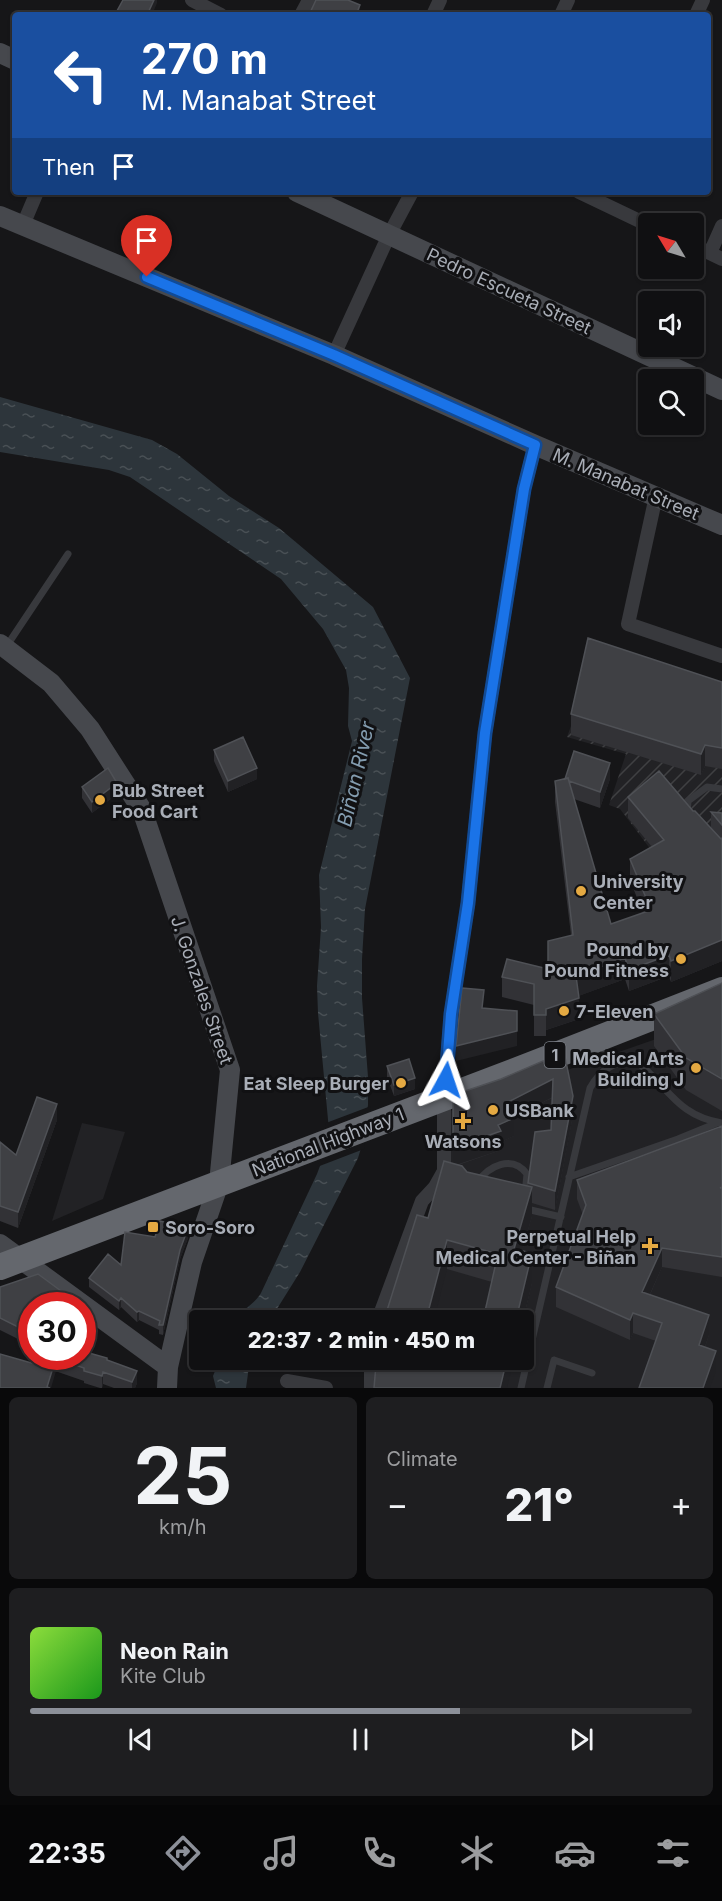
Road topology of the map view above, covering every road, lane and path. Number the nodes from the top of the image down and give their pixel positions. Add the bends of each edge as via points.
1 (192, 0) edge
2 (215, 12) edge
3 (36, 195) edge
4 (303, 195) edge
5 (410, 195) edge
6 (585, 195) edge
7 (611, 195) edge
8 (606, 205) junction
9 (0, 216) edge
10 (638, 220) edge
11 (23, 225) junction
12 (722, 226) edge
13 (389, 235) junction
14 (716, 256) edge
15 (334, 355) junction
16 (722, 390) edge
17 (535, 445) junction
18 (656, 496) junction
19 (722, 525) edge
20 (68, 554) dead end
21 (3, 646) edge
22 (722, 656) edge
23 (722, 789) edge
24 (694, 822) edge
25 (722, 990) edge
26 (599, 1038) junction
27 (611, 1064) junction
28 (444, 1098) junction
29 (720, 1122) edge
30 (569, 1177) junction
31 (219, 1183) junction
32 (473, 1189) edge
33 (510, 1206) edge
34 (521, 1208) junction
35 (561, 1217) junction
36 (0, 1244) edge
37 (11, 1263) edge
38 (382, 1310) edge
39 (168, 1367) junction
40 (371, 1370) edge
41 (592, 1373) dead end
42 (287, 1381) dead end
43 (167, 1388) edge
44 (326, 1388) edge
45 (370, 1388) edge
46 (521, 1388) edge
47 (547, 1388) edge

1 - 2 street
3 - 11 street
4 - 13 street, Pedro Escueta Street
5 - 13 street
6 - 8 street
7 - 8 street
8 - 10 street
9 - 11 street, M. Manabat Street
11 - 15 street, M. Manabat Street
12 - 14 street
13 - 15 street
13 - 16 street, Pedro Escueta Street
15 - 17 street, M. Manabat Street
17 - 18 street, M. Manabat Street
17 - 28 street via 524,489 485,733
18 - 19 street, M. Manabat Street
18 - 22 street via 628,624
20 - 21 lane
21 - 31 street, J. Gonzales Street via 51,684 90,729 142,810 230,1070
23 - 24 lane via 707,788 688,801 687,814
25 - 26 highway, National Highway 1 / 1
26 - 27 lane
26 - 28 highway, National Highway 1 / 1
27 - 29 lane via 637,1062 678,1104 695,1115
27 - 30 lane via 590,1088
28 - 31 highway, National Highway 1 / 1
28 - 38 street via 444,1171 422,1201
29 - 30 lane
30 - 35 lane
31 - 37 highway, National Highway 1 / 1
31 - 39 street, J. Gonzales Street via 192,1262
32 - 34 lane via 491,1167 513,1163 527,1174
33 - 34 lane
34 - 35 lane
35 - 46 lane
36 - 37 street
37 - 39 street
39 - 43 street, J. Gonzales Street
40 - 45 street
41 - 47 lane via 554,1360
42 - 44 street

